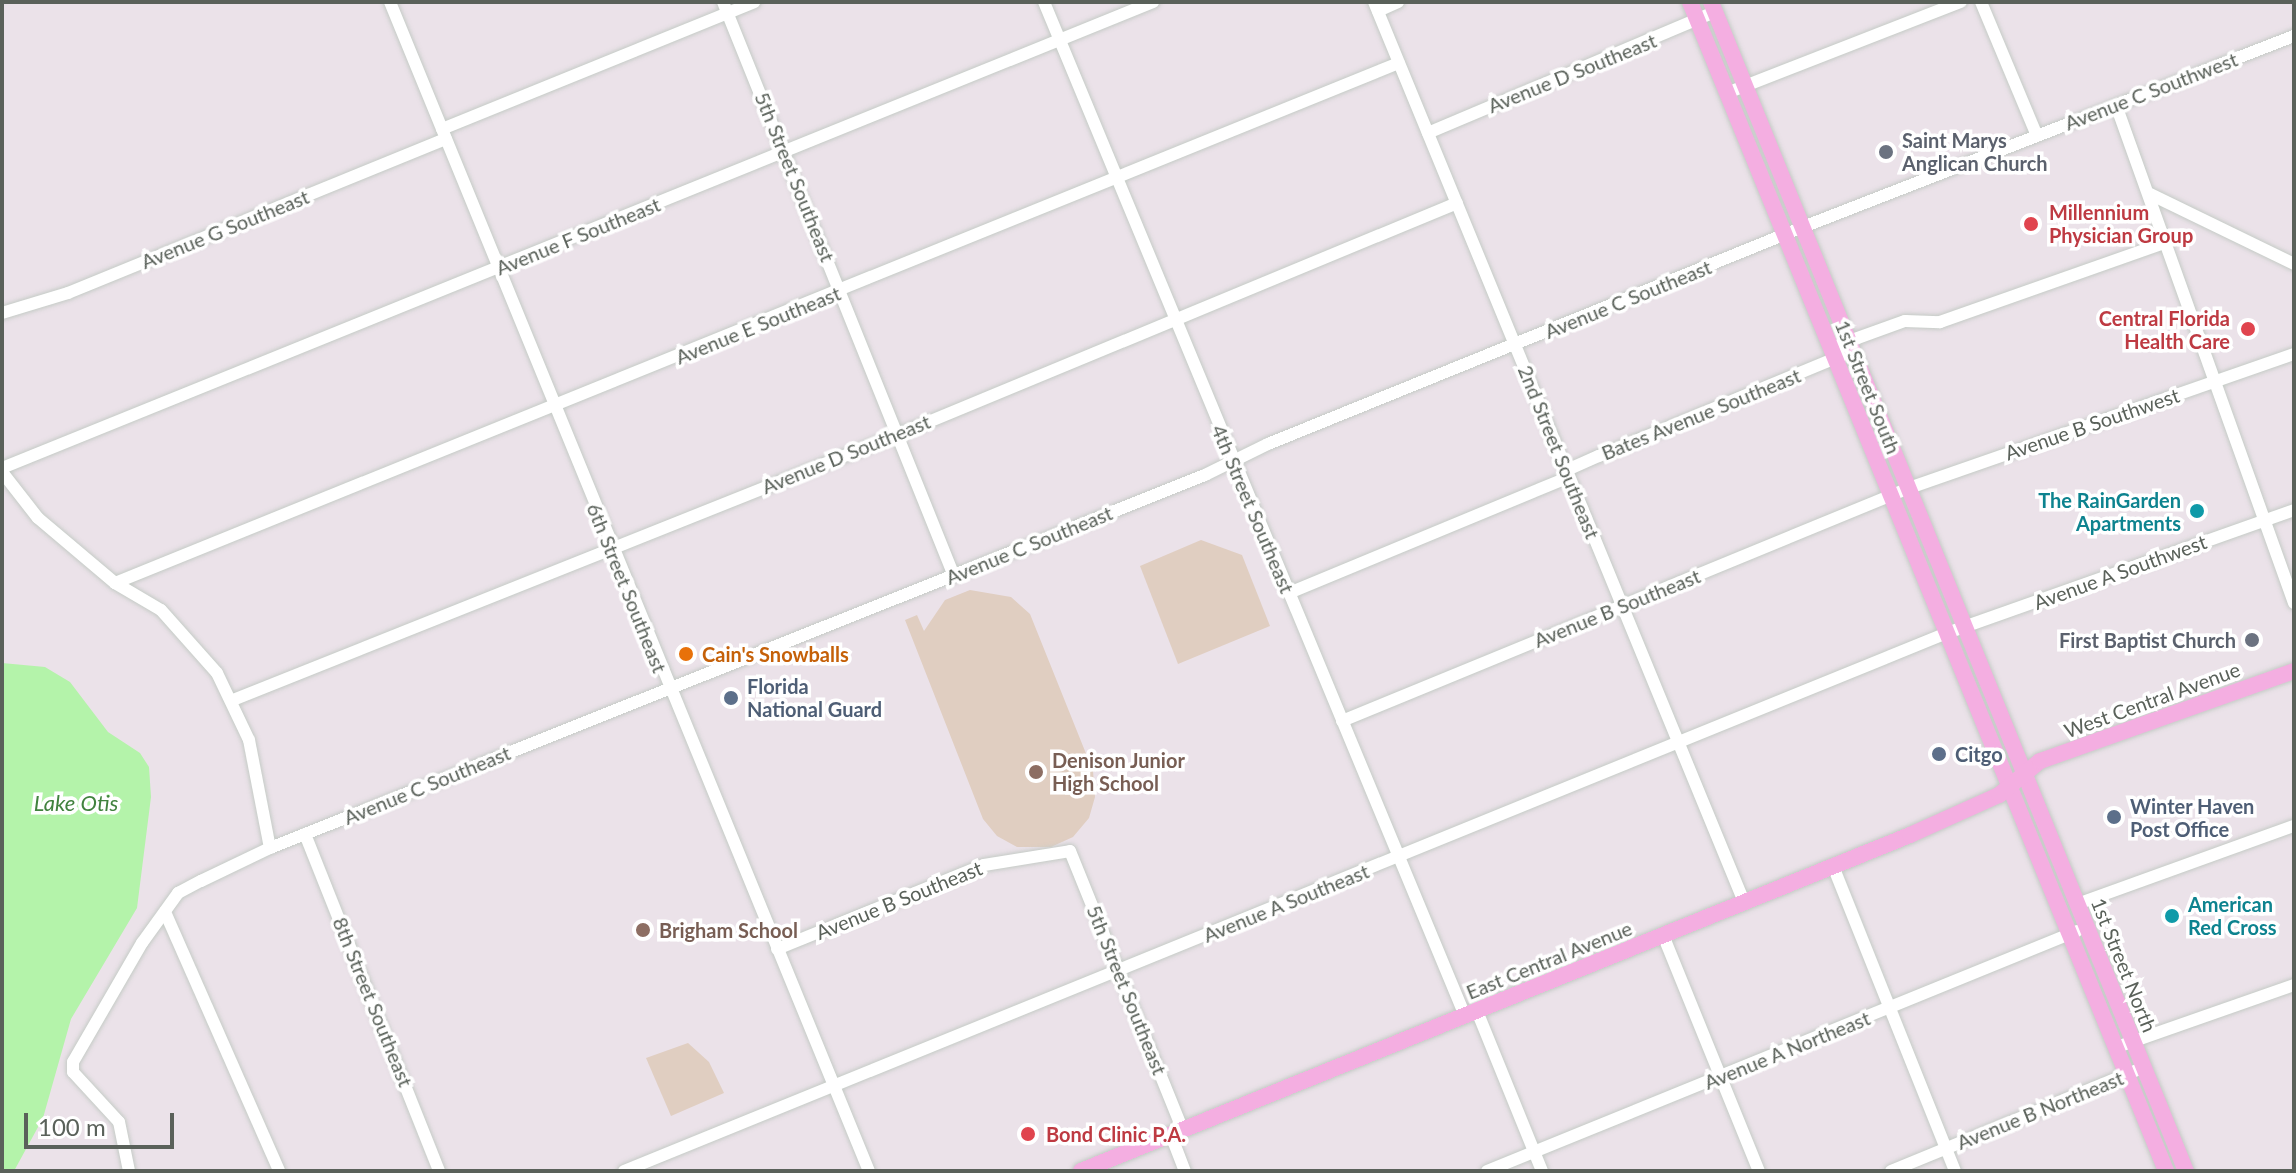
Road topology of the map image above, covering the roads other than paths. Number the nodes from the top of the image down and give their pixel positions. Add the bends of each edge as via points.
1 (390, 2) edge
2 (754, 2) edge
3 (1044, 2) edge
4 (1153, 2) edge
5 (1398, 2) edge
6 (1690, 2) edge
7 (1961, 2) edge
8 (1981, 2) edge
9 (1376, 6) edge
10 (1713, 7) edge
11 (726, 8) edge
12 (1697, 20) junction
13 (2294, 36) edge
14 (1060, 40) junction
15 (1399, 63) junction
16 (1747, 86) junction
17 (1727, 93) junction
18 (2116, 105) junction
19 (1428, 133) junction
20 (444, 134) junction
21 (2037, 136) junction
22 (786, 152) junction
23 (1116, 179) junction
24 (2150, 194) junction
25 (1457, 203) junction
26 (1803, 227) junction
27 (1785, 235) junction
28 (2167, 242) junction
29 (2294, 264) edge
30 (498, 269) junction
31 (841, 292) junction
32 (2, 313) edge
33 (1174, 320) junction
34 (1515, 345) junction
35 (1851, 346) junction
36 (1833, 353) junction
37 (2294, 354) edge
38 (2215, 381) junction
39 (553, 408) junction
40 (897, 435) junction
41 (1233, 460) junction
42 (2, 470) edge
43 (1567, 470) junction
44 (1909, 488) junction
45 (1891, 496) junction
46 (2294, 510) edge
47 (2264, 521) junction
48 (611, 548) junction
49 (954, 576) junction
50 (115, 583) junction
51 (1289, 593) junction
52 (2294, 603) edge
53 (1622, 606) junction
54 (1966, 626) junction
55 (1947, 633) junction
56 (2294, 671) edge
57 (668, 687) junction
58 (233, 700) junction
59 (1342, 721) junction
60 (1679, 743) junction
61 (2026, 773) junction
62 (2011, 787) junction
63 (2294, 826) edge
64 (305, 834) junction
65 (270, 848) junction
66 (1070, 851) joint
67 (1399, 858) junction
68 (1833, 866) junction
69 (1744, 902) junction
70 (2077, 904) junction
71 (165, 912) junction
72 (2079, 931) junction
73 (1663, 935) junction
74 (777, 949) junction
75 (1118, 971) junction
76 (2294, 985) edge
77 (1890, 1008) junction
78 (1471, 1013) junction
79 (2125, 1044) junction
80 (2144, 1067) junction
81 (2128, 1074) junction
82 (1721, 1077) junction
83 (835, 1085) junction
84 (1177, 1132) junction
85 (1946, 1149) junction
86 (1535, 1152) junction
87 (129, 1171) edge
88 (279, 1171) edge
89 (439, 1171) edge
90 (624, 1171) edge
91 (869, 1171) edge
92 (1081, 1171) edge
93 (1185, 1171) edge
94 (1487, 1171) edge
95 (1542, 1171) edge
96 (1759, 1171) edge
97 (1891, 1171) edge
98 (1955, 1171) edge
99 (2166, 1171) edge
100 (2186, 1171) edge

1 - 20 street, 6th Street Southeast
2 - 11 street, Avenue G Southeast
3 - 14 street, 4th Street Southeast
4 - 14 street, Avenue F Southeast
5 - 9 street
6 - 12 main road, 1st Street South
7 - 16 street
8 - 21 street
9 - 15 street, 2nd Street Southeast
10 - 12 street, Avenue D Southeast
10 - 16 main road, 1st Street South
11 - 20 street, Avenue G Southeast
11 - 22 street, 5th Street Southeast
12 - 17 main road, 1st Street South
12 - 19 street, Avenue D Southeast
13 - 18 street, Avenue C Southwest
14 - 22 street, Avenue F Southeast
14 - 23 street, 4th Street Southeast
15 - 19 street, 2nd Street Southeast
15 - 23 street, Avenue E Southeast
16 - 17 street
16 - 26 main road, 1st Street South
17 - 27 main road, 1st Street South
18 - 21 street, Avenue C Southwest
18 - 24 street
19 - 25 street, 2nd Street Southeast
20 - 30 street, 6th Street Southeast
20 - 32 street, Avenue G Southeast via 68,293
21 - 26 street, Avenue C Southwest
22 - 30 street, Avenue F Southeast
22 - 31 street, 5th Street Southeast
23 - 31 street, Avenue E Southeast
23 - 33 street, 4th Street Southeast
24 - 28 street
24 - 29 street
25 - 33 street, Avenue D Southeast
25 - 34 street, 2nd Street Southeast
26 - 27 street, Avenue C Southwest
26 - 35 main road, 1st Street South
27 - 34 street, Avenue C Southeast
27 - 36 main road, 1st Street South
28 - 35 street, Bates Avenue Southeast via 1940,322 1905,321
28 - 38 street
30 - 39 street, 6th Street Southeast
30 - 42 street, Avenue F Southeast
31 - 39 street, Avenue E Southeast
31 - 40 street, 5th Street Southeast
33 - 40 street, Avenue D Southeast
33 - 41 street, 4th Street Southeast
34 - 41 street, Avenue C Southeast
34 - 43 street, 2nd Street Southeast
35 - 36 street, Bates Avenue Southeast
35 - 44 main road, 1st Street South
36 - 43 street, Bates Avenue Southeast
36 - 45 main road, 1st Street South
37 - 38 street, Avenue B Southwest
38 - 44 street, Avenue B Southwest
38 - 47 street
39 - 48 street, 6th Street Southeast
39 - 50 street, Avenue E Southeast
40 - 48 street, Avenue D Southeast
40 - 49 street, 5th Street Southeast
41 - 49 street, Avenue C Southeast
41 - 51 street, 4th Street Southeast
42 - 50 street via 38,518
43 - 51 street, Bates Avenue Southeast via 1564,479
43 - 53 street, 2nd Street Southeast
44 - 45 street, Avenue B Southwest
44 - 54 main road, 1st Street South
45 - 53 street, Avenue B Southeast
45 - 55 main road, 1st Street South
46 - 47 street, Avenue A Southwest
47 - 52 street
47 - 54 street, Avenue A Southwest
48 - 57 street, 6th Street Southeast
48 - 58 street, Avenue D Southeast
49 - 57 street, Avenue C Southeast
50 - 58 street via 161,610 189,638
51 - 59 street, 4th Street Southeast
53 - 59 street, Avenue B Southeast
53 - 60 street, 2nd Street Southeast
54 - 55 street, Avenue A Southwest
54 - 61 main road, 1st Street South
55 - 60 street, Avenue A Southeast
55 - 62 main road, 1st Street South
56 - 61 main road, West Central Avenue via 2040,761
57 - 64 street, Avenue C Southeast
57 - 74 street, 6th Street Southeast
58 - 65 street via 256,762
59 - 67 street, 4th Street Southeast
60 - 67 street, Avenue A Southeast
60 - 69 street, 2nd Street Southeast
61 - 62 main road, East Central Avenue
61 - 70 main road, 1st Street North
62 - 68 main road, East Central Avenue
62 - 72 main road, 1st Street North
63 - 70 street
64 - 65 street, Avenue C Southeast
64 - 89 street, 8th Street Southeast
65 - 71 street, Avenue C Southeast via 178,893
66 - 74 street, Avenue B Southeast via 992,862
66 - 75 street, 5th Street Southeast
67 - 75 street, Avenue A Southeast
67 - 78 street, 4th Street Southeast
68 - 69 main road, East Central Avenue
68 - 77 street
69 - 73 main road, East Central Avenue
70 - 72 main road, 1st Street North
71 - 87 street, Avenue C Southeast via 73,1062 73,1072 119,1122
71 - 88 street
72 - 77 street, Avenue A Northeast
72 - 79 main road, 1st Street North
73 - 78 main road, East Central Avenue
73 - 82 street
74 - 83 street, 6th Street Southeast
75 - 83 street, Avenue A Southeast
75 - 84 street, 5th Street Southeast
76 - 79 street
77 - 82 street, Avenue A Northeast
77 - 85 street
78 - 84 main road, East Central Avenue
78 - 86 street, 4th Street Southeast
79 - 80 main road, 1st Street North
79 - 81 main road, 1st Street North
80 - 81 street, Avenue B Northeast
80 - 100 main road, 1st Street North
81 - 85 street, Avenue B Northeast
81 - 99 main road, 1st Street North
82 - 86 street, Avenue A Northeast
82 - 96 street
83 - 90 street, Avenue A Southeast
83 - 91 street, 6th Street Southeast
84 - 92 main road, East Central Avenue
84 - 93 street, 5th Street Southeast
85 - 97 street, Avenue B Northeast
85 - 98 street
86 - 94 street, Avenue A Northeast
86 - 95 street, 4th Street Southeast

